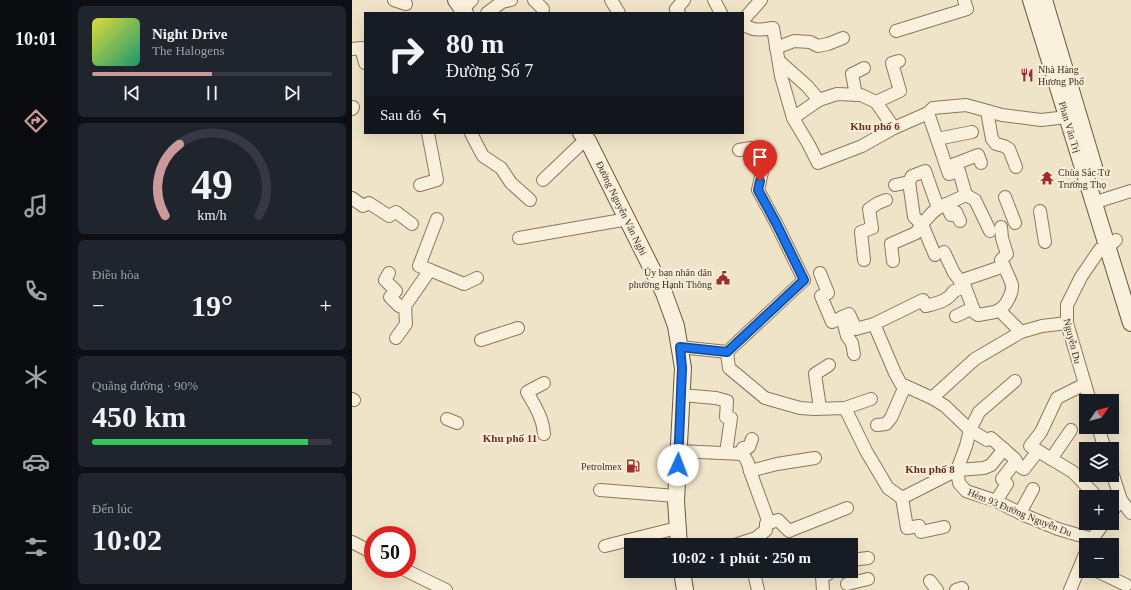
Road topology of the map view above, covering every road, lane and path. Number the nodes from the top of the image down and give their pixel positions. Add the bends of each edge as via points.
1 (394, 0) edge
2 (511, 0) edge
3 (611, 0) edge
4 (684, 0) edge
5 (714, 0) edge
6 (761, 0) edge
7 (964, 0) edge
8 (1031, 0) edge
9 (1044, 0) edge
10 (406, 4) dead end
11 (488, 12) edge
12 (619, 12) edge
13 (678, 12) edge
14 (720, 12) edge
15 (744, 19) edge
16 (744, 26) edge
17 (896, 31) dead end
18 (843, 38) dead end
19 (776, 48) junction
20 (352, 49) edge
21 (364, 59) edge
22 (778, 61) junction
23 (899, 61) dead end
24 (864, 68) dead end
25 (856, 95) junction
26 (819, 100) junction
27 (876, 102) junction
28 (987, 110) junction
29 (928, 113) junction
30 (1067, 117) junction
31 (793, 118) junction
32 (894, 128) junction
33 (972, 132) dead end
34 (428, 134) edge
35 (472, 134) edge
36 (588, 136) edge
37 (937, 139) junction
38 (739, 150) dead end
39 (981, 163) dead end
40 (947, 167) junction
41 (1016, 167) dead end
42 (543, 180) dead end
43 (909, 182) junction
44 (420, 185) dead end
45 (895, 185) dead end
46 (1131, 191) edge
47 (966, 195) junction
48 (1004, 197) dead end
49 (352, 198) edge
50 (530, 200) dead end
51 (886, 200) dead end
52 (1098, 201) junction
53 (942, 206) junction
54 (1040, 211) dead end
55 (437, 219) dead end
56 (628, 219) junction
57 (960, 221) dead end
58 (1015, 223) dead end
59 (412, 224) dead end
60 (922, 224) junction
61 (519, 238) dead end
62 (1045, 242) dead end
63 (1112, 243) junction
64 (864, 260) dead end
65 (893, 261) dead end
66 (1004, 266) junction
67 (430, 270) junction
68 (389, 273) dead end
69 (820, 274) dead end
70 (476, 278) dead end
71 (962, 284) junction
72 (1131, 290) edge
73 (405, 306) junction
74 (973, 308) junction
75 (999, 310) junction
76 (956, 316) dead end
77 (842, 317) junction
78 (1067, 323) junction
79 (874, 324) junction
80 (1131, 324) edge
81 (518, 328) dead end
82 (1021, 332) junction
83 (396, 338) dead end
84 (482, 340) dead end
85 (680, 347) junction
86 (727, 352) junction
87 (854, 354) dead end
88 (829, 365) dead end
89 (1015, 380) dead end
90 (544, 383) dead end
91 (1085, 384) junction
92 (905, 386) junction
93 (1088, 394) edge
94 (681, 395) junction
95 (932, 398) junction
96 (871, 399) dead end
97 (820, 408) junction
98 (845, 408) junction
99 (877, 425) dead end
100 (970, 430) junction
101 (1071, 430) dead end
102 (544, 434) dead end
103 (752, 439) dead end
104 (1034, 448) junction
105 (1004, 450) junction
106 (678, 451) junction
107 (726, 453) junction
108 (740, 454) junction
109 (815, 458) dead end
110 (1051, 459) junction
111 (1016, 462) junction
112 (957, 470) junction
113 (750, 471) junction
114 (1115, 482) edge
115 (1033, 489) dead end
116 (600, 490) dead end
117 (1090, 490) edge
118 (676, 496) junction
119 (902, 498) junction
120 (1121, 500) junction
121 (996, 501) junction
122 (1119, 503) edge
123 (847, 508) dead end
124 (1020, 513) junction
125 (1131, 513) edge
126 (769, 523) junction
127 (944, 527) dead end
128 (677, 528) junction
129 (678, 538) edge
130 (762, 538) edge
131 (1080, 538) edge
132 (352, 542) edge
133 (605, 546) dead end
134 (364, 548) edge
135 (868, 558) dead end
136 (858, 559) edge
137 (1079, 572) edge
138 (416, 577) edge
139 (683, 578) edge
140 (755, 578) edge
141 (822, 578) edge
142 (1112, 578) edge
143 (868, 579) dead end
144 (846, 584) dead end
145 (1126, 585) dead end
146 (432, 587) edge
147 (446, 590) edge
148 (685, 590) edge
149 (758, 590) edge
150 (823, 590) edge
151 (1070, 590) edge

1 - 10 street
2 - 11 street via 502,2
3 - 12 street
4 - 13 street via 676,9
5 - 14 street
6 - 15 street
7 - 17 street via 967,9
8 - 30 main road, Phan Văn Trị
9 - 52 main road, Phan Văn Trị
16 - 19 street via 754,29 773,28
18 - 19 street via 818,46 810,42 794,41
19 - 22 street
20 - 21 street via 361,48
22 - 26 street
22 - 31 street
23 - 27 street via 892,63 900,91
24 - 25 street via 852,74
25 - 26 street via 837,94
25 - 27 street
26 - 31 street
27 - 32 street
28 - 29 street via 966,105 933,108
28 - 30 street via 1002,115 1041,120
28 - 41 street via 992,140 1010,149
29 - 32 street
29 - 37 street
30 - 52 main road, Phan Văn Trị
31 - 32 street via 818,163 862,146
33 - 37 street
34 - 44 street via 437,180
35 - 50 street via 483,156 501,168 511,183
36 - 42 street
36 - 56 main road, Đường Nguyễn Văn Nghi
37 - 40 street
38 - 86 street via 751,148 762,172 758,190 804,280
39 - 40 street via 978,155
40 - 47 street via 949,174 959,171
43 - 45 street
43 - 53 street via 912,176 925,172
43 - 60 street via 914,217
46 - 52 street
47 - 53 street
47 - 66 street via 974,200 1002,238 1007,254 1001,260
48 - 58 street
49 - 59 street via 363,206 369,203 389,216 396,212
51 - 64 street via 869,209 872,228 861,232
52 - 63 main road, Phan Văn Trị
53 - 57 street via 952,214 956,212
53 - 60 street
54 - 62 street
55 - 67 street via 420,266
56 - 61 street
56 - 85 main road, Đường Nguyễn Văn Nghi via 666,299 676,326
60 - 65 street via 916,233 891,244
60 - 71 street via 939,254
63 - 72 main road, Phan Văn Trị
63 - 78 street, Nguyễn Du via 1100,250 1080,277 1067,305
63 - 80 main road, Phan Văn Trị
66 - 71 street
66 - 75 street via 1012,286 1009,299
67 - 70 street via 464,284
67 - 73 street
68 - 73 street via 385,280 396,291 390,297 399,306
69 - 77 street via 828,293 821,296 832,322
71 - 74 street
71 - 79 street via 944,301 926,306 923,300
73 - 83 street via 406,324
74 - 75 street via 978,315
74 - 76 street
75 - 82 street
77 - 79 street via 849,314 856,328
77 - 87 street
78 - 82 street
78 - 91 street, Nguyễn Du
79 - 92 street via 895,373
81 - 84 street
82 - 95 street via 975,359
85 - 86 street
85 - 94 main road, Đường Nguyễn Văn Nghi
86 - 97 street via 729,368 765,398 800,408
88 - 97 street via 815,374
89 - 100 street via 979,412
90 - 102 street via 527,392 538,410
91 - 93 street, Nguyễn Du
91 - 104 street via 1057,398
92 - 95 street
92 - 99 street via 891,418 886,424
94 - 106 main road, Đường Nguyễn Văn Nghi
94 - 107 street via 728,401 726,417 731,418
95 - 100 street via 945,406
96 - 98 street
97 - 98 street
98 - 119 street via 888,488
100 - 105 street via 987,440 991,438
100 - 112 street
101 - 110 street
103 - 108 street via 749,447 743,448
104 - 110 street
104 - 111 street via 1024,469
105 - 111 street
105 - 112 street via 991,465 984,468
106 - 107 street
106 - 118 main road, Đường Nguyễn Văn Nghi
107 - 108 street
108 - 113 street via 743,454
109 - 113 street
110 - 117 street via 1073,472
111 - 121 street via 1002,479 1007,484
112 - 119 street
112 - 121 street, Hẻm 93 Đường Nguyễn Du via 959,483 966,491
113 - 126 street
114 - 120 street
115 - 124 street
116 - 118 street
118 - 128 main road, Đường Nguyễn Văn Nghi
119 - 127 street via 907,528 919,526 921,532
120 - 122 street
120 - 125 street
121 - 124 street, Hẻm 93 Đường Nguyễn Du
123 - 126 street via 789,531 778,520
124 - 131 street, Hẻm 93 Đường Nguyễn Du
126 - 130 street via 766,524
128 - 129 main road, Đường Nguyễn Văn Nghi
128 - 133 street
132 - 134 street
135 - 136 street
137 - 151 street
138 - 146 street
139 - 148 main road
140 - 149 street
141 - 150 street
142 - 145 street
143 - 144 street
146 - 147 street

